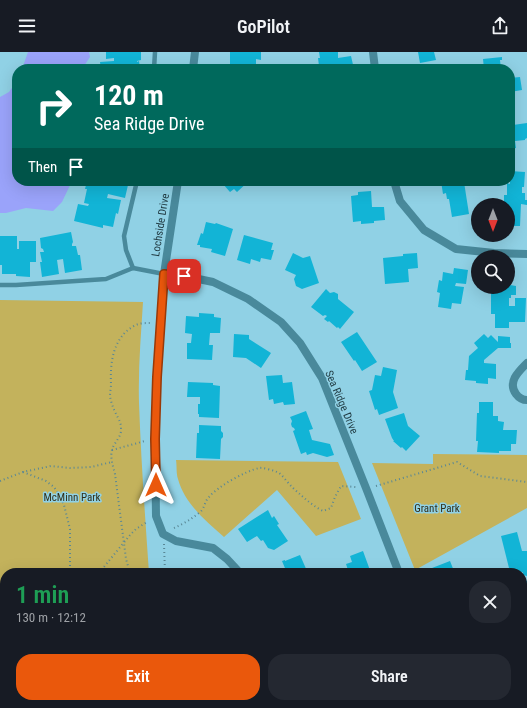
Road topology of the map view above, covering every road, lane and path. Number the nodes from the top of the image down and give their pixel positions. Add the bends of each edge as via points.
1 (155, 52) edge
2 (195, 52) edge
3 (372, 52) edge
4 (154, 64) edge
5 (194, 64) edge
6 (374, 64) edge
7 (136, 186) edge
8 (177, 186) edge
9 (396, 186) edge
10 (527, 254) edge
11 (133, 268) junction
12 (164, 274) junction
13 (0, 285) edge
14 (160, 322) junction
15 (527, 363) edge
16 (527, 400) edge
17 (155, 439) junction
18 (112, 450) junction
19 (112, 462) junction
20 (23, 472) junction
21 (0, 481) edge
22 (527, 482) edge
23 (366, 488) junction
24 (156, 516) junction
25 (163, 534) junction
26 (124, 542) junction
27 (70, 568) edge
28 (104, 568) edge
29 (129, 568) edge
30 (165, 568) edge
31 (235, 568) edge
32 (397, 568) edge

1 - 4 lane
2 - 5 street
3 - 6 street
7 - 11 lane via 124,236
8 - 12 street, Lochside Drive
9 - 10 street via 400,201 424,230 456,249
11 - 12 lane
11 - 13 lane via 106,279
12 - 14 street, Lochside Drive
12 - 23 street, Sea Ridge Drive via 213,282 248,299 281,322 300,343 322,378
14 - 17 street, Lochside Drive
14 - 18 path via 135,326 116,344 111,363 110,395 122,430
15 - 16 street via 514,378 513,385 518,396
17 - 18 path
17 - 24 street, Lochside Drive
18 - 19 path
19 - 20 path via 91,467 51,466
19 - 26 path
20 - 21 path
20 - 27 path via 46,482 60,495 70,529
22 - 23 path via 480,476 457,462
23 - 25 path via 341,486 331,508 323,511 304,498 279,473 261,467 225,484 208,498 202,511
23 - 32 street, Sea Ridge Drive
24 - 25 street, Lochside Drive
24 - 26 path via 136,529
25 - 30 path
25 - 31 street via 176,541 212,548
26 - 28 path
26 - 29 path

